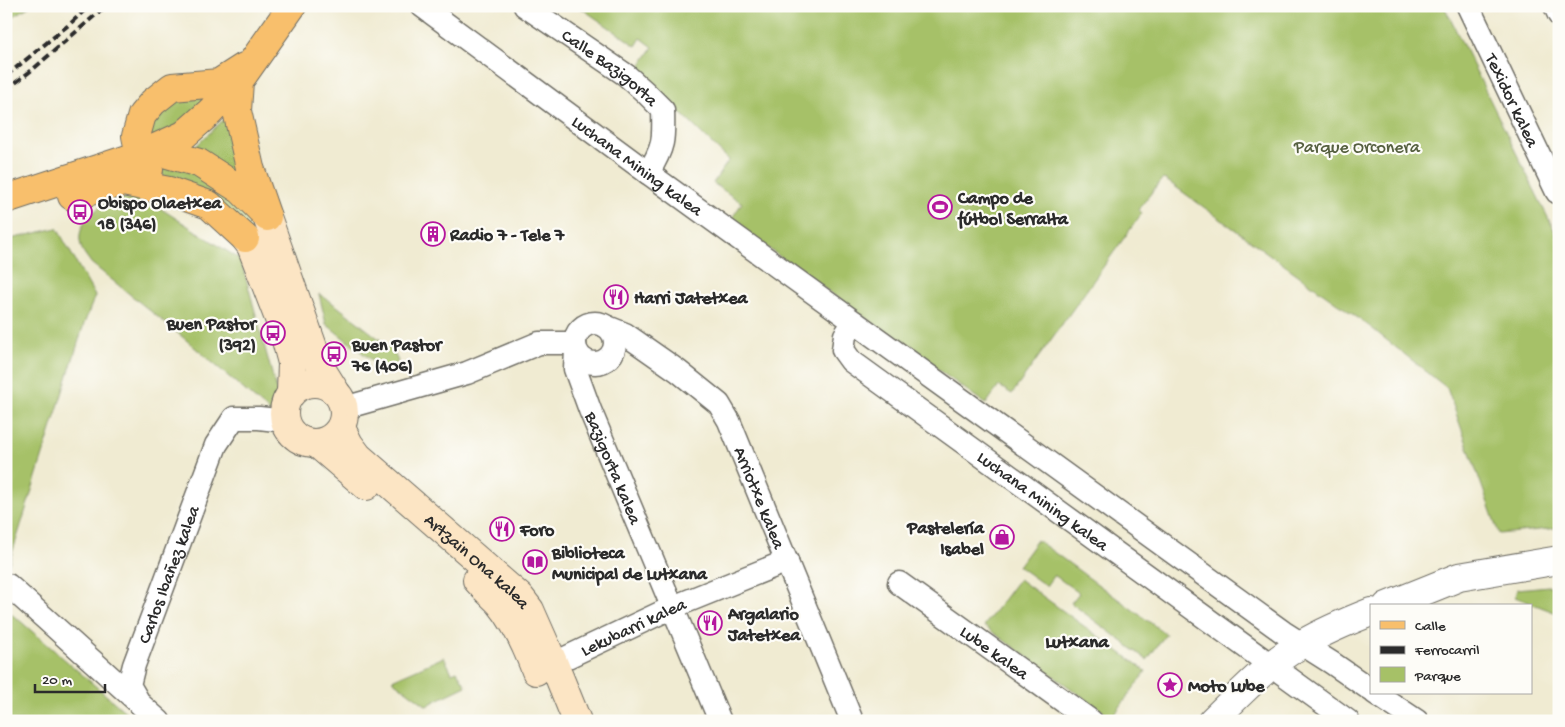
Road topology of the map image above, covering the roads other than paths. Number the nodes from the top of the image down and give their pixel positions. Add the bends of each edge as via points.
1 (292, 6) edge
2 (422, 6) edge
3 (526, 6) edge
4 (1468, 6) edge
5 (1555, 6) edge
6 (1559, 15) edge
7 (245, 72) junction
8 (153, 157) junction
9 (648, 173) junction
10 (123, 182) junction
11 (169, 191) junction
12 (1559, 193) edge
13 (6, 199) edge
14 (267, 217) junction
15 (6, 218) edge
16 (854, 322) junction
17 (605, 326) junction
18 (575, 347) junction
19 (291, 393) junction
20 (340, 409) junction
21 (272, 420) junction
22 (316, 443) junction
23 (1559, 560) edge
24 (786, 561) junction
25 (899, 582) dead end
26 (8, 585) dead end
27 (1392, 604) edge
28 (673, 607) junction
29 (1370, 612) edge
30 (1269, 621) junction
31 (1240, 642) junction
32 (1300, 644) junction
33 (1272, 665) junction
34 (545, 667) junction
35 (1370, 689) edge
36 (1376, 694) edge
37 (140, 704) junction
38 (159, 721) edge
39 (556, 721) edge
40 (577, 721) edge
41 (720, 721) edge
42 (852, 721) edge
43 (1090, 721) edge
44 (1212, 721) edge
45 (1348, 721) edge
46 (1417, 721) edge

1 - 7 main road
2 - 9 street, Luchana Mining kalea
3 - 9 street, Calle Bazigorta via 626,75 662,110 664,135 660,154
4 - 12 street, Texidor kalea
5 - 6 street
7 - 8 main road via 227,106 216,119 184,146
7 - 8 main road via 219,83 172,87 153,102 142,115 136,136
7 - 14 main road via 237,111 250,168
8 - 10 main road
8 - 11 main road
8 - 13 main road
8 - 14 main road via 199,163 241,190
9 - 16 street, Luchana Mining kalea
10 - 11 main road
10 - 15 main road
11 - 19 main road via 209,205 251,246 292,363
14 - 20 main road, Artzain Ona kalea via 320,367
16 - 30 street, Luchana Mining kalea
16 - 31 street, Luchana Mining kalea via 845,335 843,350 851,361
17 - 18 street via 585,326 576,336
17 - 18 street via 615,342 608,359 590,363 579,356
17 - 24 street, Arriotxe kalea via 625,334 719,404 729,421
18 - 20 street via 539,343 467,373
18 - 28 street, Bazigorta kalea via 576,369 590,410
19 - 20 main road via 308,383 318,382 327,385
19 - 21 main road via 284,412
20 - 22 main road via 334,435
20 - 34 main road, Artzain Ona kalea via 349,444 358,456 520,597 530,610
21 - 22 main road, Artzain Ona kalea via 297,438
21 - 37 street, Carlos Ibañez kalea via 234,418 216,445 134,665 129,685
22 - 34 main road, Artzain Ona kalea via 477,580 499,603 528,651
23 - 27 street via 1459,577
24 - 28 street, Lekubarri kalea
24 - 42 street, Arriotxe kalea
25 - 43 street, Lube kalea
26 - 37 street, Carlos Ibañez kalea
28 - 34 street, Lekubarri kalea
28 - 41 street, Bazigorta kalea
29 - 32 street
30 - 31 street via 1261,638 1251,644
30 - 32 street, Luchana Mining kalea
31 - 33 street, Luchana Mining kalea
32 - 33 street
32 - 35 street, Luchana Mining kalea
33 - 44 street
33 - 45 street, Luchana Mining kalea
34 - 39 main road, Artzain Ona kalea
34 - 40 main road, Artzain Ona kalea
36 - 46 street
37 - 38 street, Carlos Ibañez kalea

